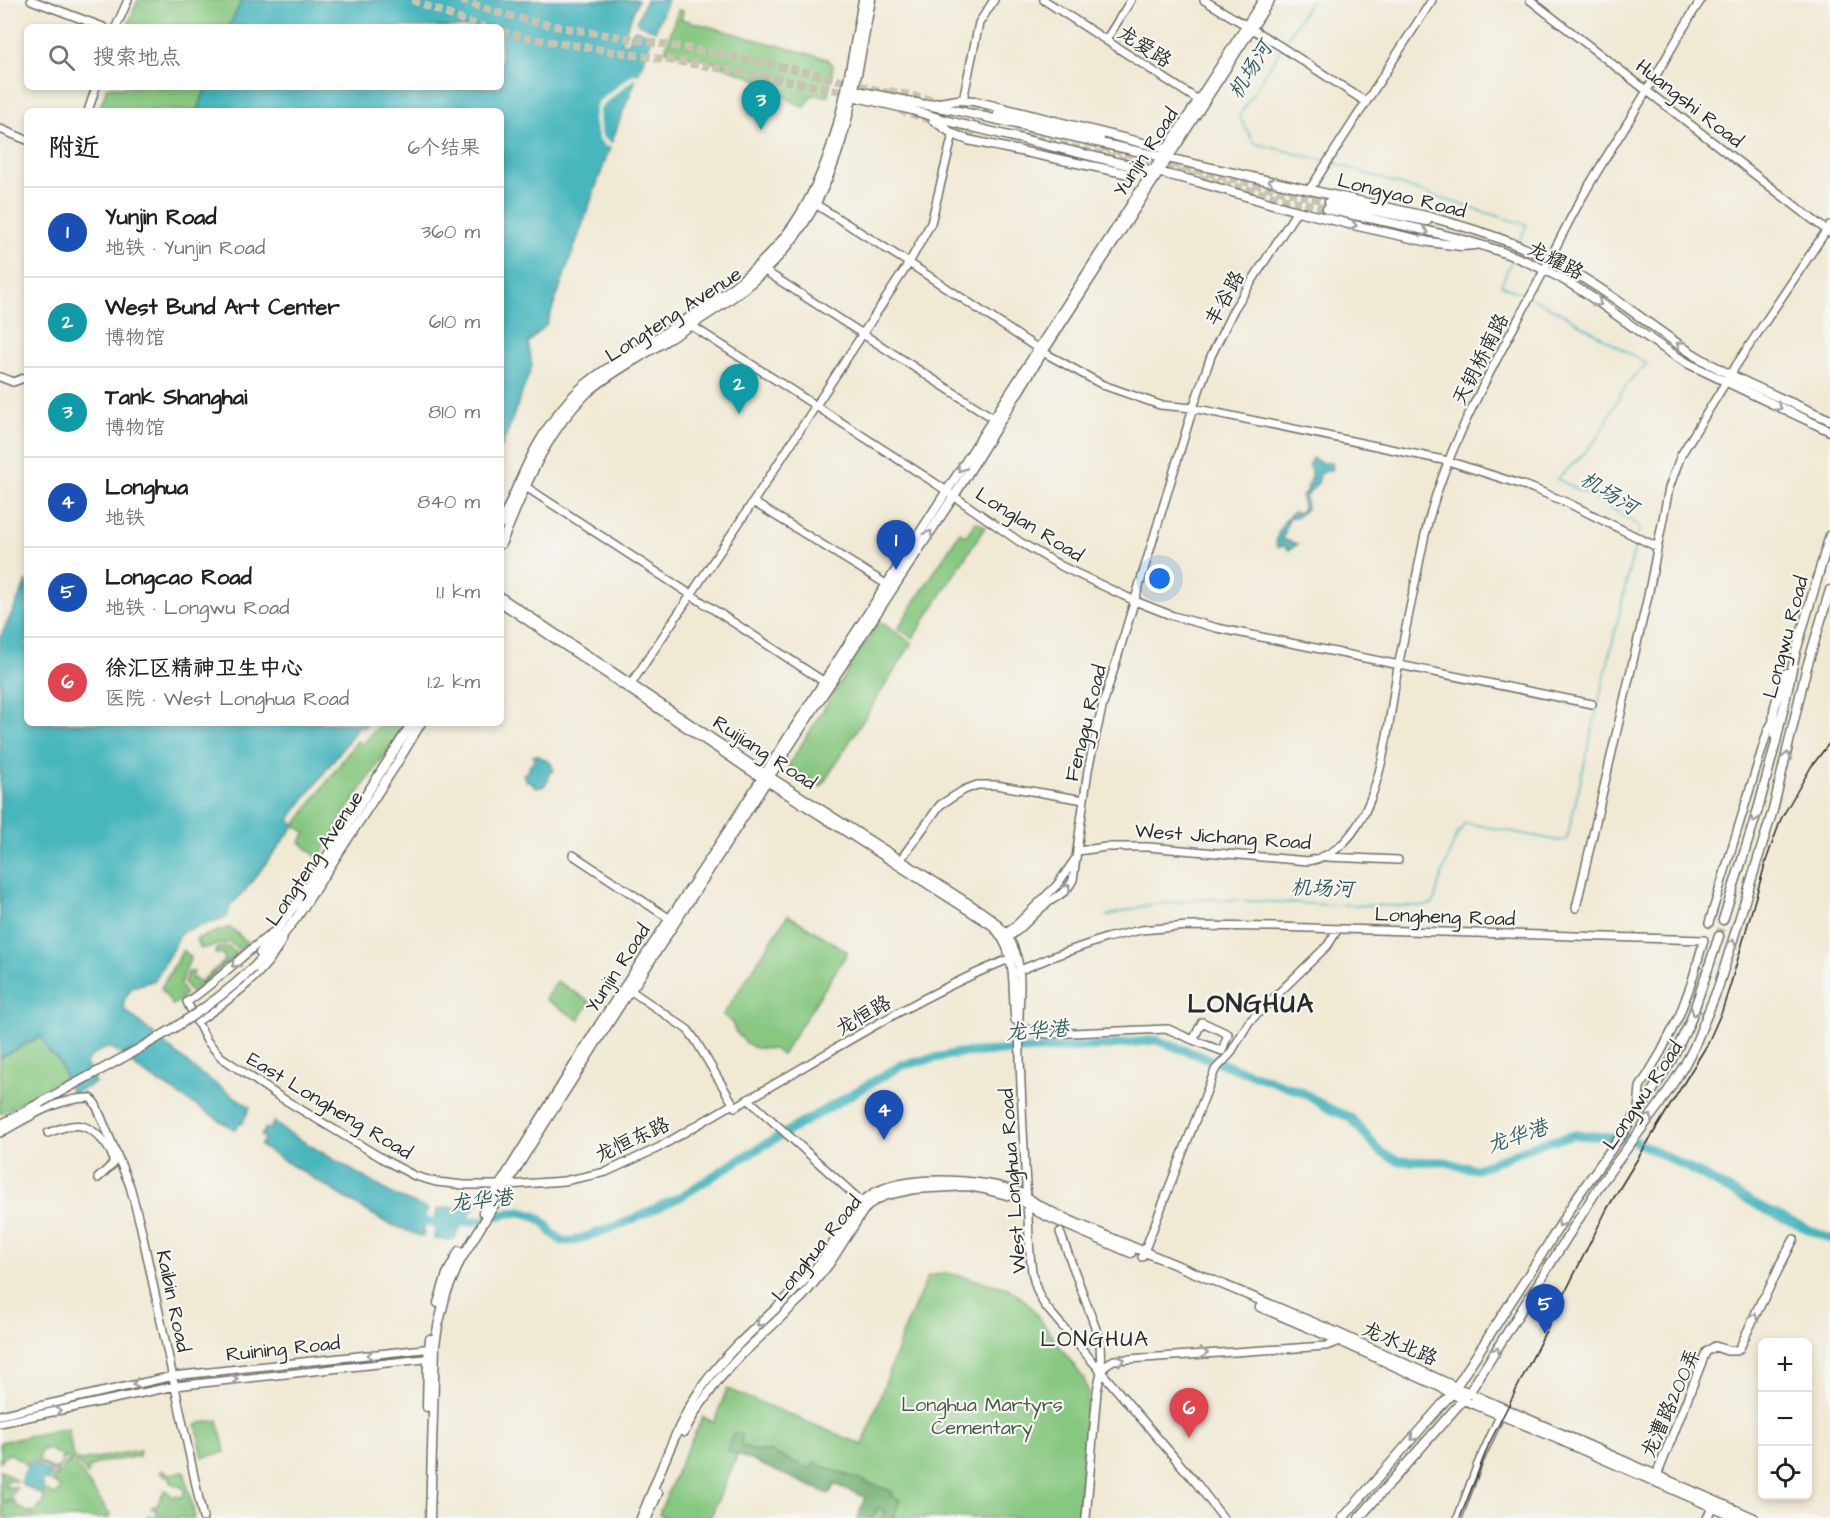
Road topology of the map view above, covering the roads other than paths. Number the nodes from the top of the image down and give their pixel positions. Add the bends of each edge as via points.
1 (32, 0) edge
2 (128, 0) edge
3 (863, 0) edge
4 (871, 0) edge
5 (994, 0) edge
6 (1044, 0) edge
7 (1131, 0) edge
8 (1204, 0) edge
9 (1263, 0) edge
10 (1270, 0) edge
11 (1432, 0) edge
12 (1530, 0) edge
13 (1701, 0) edge
14 (95, 24) edge
15 (117, 24) edge
16 (1248, 28) junction
17 (1106, 40) junction
18 (95, 90) edge
19 (1647, 90) junction
20 (848, 91) junction
21 (963, 100) junction
22 (1198, 100) junction
23 (1366, 102) junction
24 (926, 105) junction
25 (89, 108) edge
26 (908, 109) junction
27 (998, 113) tunnel mouth
28 (0, 129) edge
29 (953, 134) junction
30 (976, 134) tunnel mouth
31 (24, 139) edge
32 (1152, 150) junction
33 (1165, 154) junction
34 (1131, 170) junction
35 (1153, 174) junction
36 (1311, 189) junction
37 (810, 201) junction
38 (1297, 211) junction
39 (1829, 229) edge
40 (1492, 235) junction
41 (1475, 245) junction
42 (1550, 259) junction
43 (909, 263) junction
44 (1545, 270) junction
45 (765, 271) junction
46 (687, 323) junction
47 (861, 334) junction
48 (1040, 350) junction
49 (0, 377) edge
50 (1729, 378) junction
51 (24, 380) edge
52 (814, 406) junction
53 (1193, 408) junction
54 (993, 418) junction
55 (1830, 420) edge
56 (1830, 431) edge
57 (1448, 461) junction
58 (526, 487) junction
59 (950, 493) junction
60 (753, 502) junction
61 (504, 517) edge
62 (1830, 535) edge
63 (504, 537) edge
64 (1657, 548) junction
65 (886, 584) junction
66 (1830, 590) edge
67 (690, 594) junction
68 (504, 599) edge
69 (1136, 601) junction
70 (504, 605) edge
71 (1796, 651) junction
72 (1398, 664) junction
73 (823, 681) junction
74 (631, 684) junction
75 (1592, 704) dead end
76 (1772, 723) junction
77 (410, 726) edge
78 (419, 726) edge
79 (1776, 742) junction
80 (766, 777) junction
81 (1084, 800) junction
82 (1077, 853) junction
83 (573, 855) dead end
84 (1327, 856) junction
85 (901, 859) junction
86 (1398, 860) dead end
87 (1576, 908) dead end
88 (670, 919) junction
89 (1723, 920) tunnel mouth
90 (1709, 923) dead end
91 (1338, 929) junction
92 (283, 930) junction
93 (1719, 936) tunnel mouth
94 (1005, 937) junction
95 (1704, 940) joint
96 (1013, 955) junction
97 (251, 966) junction
98 (1016, 972) junction
99 (628, 989) junction
100 (197, 1022) junction
101 (1019, 1028) junction
102 (1193, 1040) junction
103 (748, 1099) junction
104 (734, 1105) junction
105 (1638, 1113) junction
106 (0, 1119) edge
107 (0, 1125) edge
108 (0, 1133) edge
109 (48, 1133) dead end
110 (98, 1178) dead end
111 (504, 1185) junction
112 (1027, 1200) junction
113 (494, 1201) junction
114 (862, 1202) junction
115 (1060, 1232) dead end
116 (1143, 1255) junction
117 (1329, 1329) joint
118 (1341, 1338) junction
119 (432, 1348) junction
120 (431, 1359) junction
121 (1101, 1372) junction
122 (173, 1376) junction
123 (176, 1386) junction
124 (1454, 1390) junction
125 (1466, 1397) junction
126 (0, 1415) edge
127 (1500, 1416) junction
128 (0, 1423) edge
129 (1656, 1475) junction
130 (1714, 1504) junction
131 (203, 1518) edge
132 (424, 1518) edge
133 (430, 1518) edge
134 (641, 1518) edge
135 (648, 1518) edge
136 (1086, 1518) edge
137 (1223, 1518) edge
138 (1343, 1518) edge
139 (1359, 1518) edge
140 (1458, 1518) edge
141 (1707, 1518) edge
142 (1738, 1518) edge
143 (1754, 1518) edge

1 - 14 street
2 - 15 street
3 - 20 main road, Longteng Avenue
4 - 20 main road, Longteng Avenue
5 - 21 street via 979,23
6 - 17 street, 龙爱路
7 - 17 street
8 - 16 street
9 - 16 main road, Yunjin Road
10 - 16 main road, Yunjin Road
11 - 23 street
12 - 19 street, Huangshi Road
13 - 19 street, 天钥桥南路
16 - 22 main road, Yunjin Road
16 - 23 street
16 - 33 main road, Yunjin Road
17 - 22 street, 龙爱路
18 - 25 street
19 - 39 street, Huangshi Road
19 - 42 street, 天钥桥南路 via 1582,197
20 - 24 main road, Longyao Road
20 - 26 main road, Longyao Road
20 - 37 main road, Longteng Avenue via 832,148
21 - 24 main road, Longyao Road
21 - 32 main road, Longyao Road
22 - 33 main road, Yunjin Road
23 - 36 street
24 - 32 main road, Longyao Road
26 - 29 main road, Longyao Road via 934,120
26 - 34 main road, Longyao Road via 1098,157
27 - 32 main road
28 - 31 street
29 - 34 main road, Longyao Road via 1000,147
29 - 43 street via 931,223
30 - 34 main road
32 - 33 main road, Longyao Road
33 - 35 main road, Yunjin Road
36 -> 33 main road, Longyao Road
34 - 35 main road, Longyao Road
35 - 38 main road, Longyao Road via 1225,189
35 - 48 main road, Yunjin Road
36 - 40 main road, Longyao Road
37 - 43 street
37 - 45 main road, Longteng Avenue via 793,239
37 - 46 main road, Longteng Avenue via 763,262
38 -> 41 main road, Longyao Road via 1429,242
38 - 53 street, 丰谷路 via 1234,309 1211,356
39 - 50 street
40 -> 41 main road via 1328,206
40 - 42 main road, Longyao Road
41 - 44 main road, 龙耀路
42 - 44 street, 天钥桥南路
50 -> 42 main road, Longyao Road
43 - 47 street
43 - 48 street
44 -> 50 main road, Longyao Road via 1667,351
44 - 57 street, 天钥桥南路
45 - 46 main road, Longteng Avenue via 730,300
45 - 47 street
46 - 52 street, Longlan Road
46 - 58 main road, Longteng Avenue via 584,396 554,432
46 - 61 main road, Longteng Avenue via 604,369 567,402 539,440
47 - 52 street
47 - 54 street
48 - 53 street via 1112,388 1160,405
48 - 54 main road, Yunjin Road
48 - 59 main road, Yunjin Road
49 - 51 street via 13,382
50 - 55 main road, Longyao Road
50 -> 56 main road, Longyao Road
50 - 64 street via 1681,455 1669,488
52 - 59 street, Longlan Road
52 - 60 street
53 - 57 street
53 - 69 street, 丰谷路
54 -> 59 main road, Yunjin Road
57 - 64 street via 1568,502
57 - 72 street, 天钥桥南路 via 1428,522
58 - 63 main road, Longteng Avenue
58 - 67 street
59 - 65 main road, Yunjin Road
59 - 69 street, Longlan Road via 1061,566
80 -> 59 main road, Yunjin Road
60 - 65 street
60 - 67 street
62 - 71 main road, Longwu Road
64 - 87 street
65 - 73 main road, Yunjin Road
125 -> 66 main road, Longwu Road via 1602,1182 1672,1085 1694,1047 1711,1008 1773,810 1806,670
67 - 73 street
67 - 74 street
68 - 74 street, Ruijiang Road
69 - 72 street, Longlan Road via 1173,616 1218,627
69 - 81 street, Fenggu Road via 1102,708
70 - 80 street, Ruijiang Road
71 - 76 main road
71 - 79 main road, Longwu Road
72 - 75 street, Longlan Road
72 - 84 street, West Jichang Road via 1379,777 1370,803 1348,838
73 - 80 main road, Yunjin Road
74 - 80 street, Ruijiang Road
76 - 79 main road
76 - 90 street
77 - 92 main road, Longteng Avenue
78 - 92 main road, Longteng Avenue via 327,871
79 -> 89 main road, Longwu Road
80 - 85 street, Ruijiang Road
80 - 88 main road, Yunjin Road
80 - 94 street, Ruijiang Road
80 - 99 main road, Yunjin Road
81 - 82 street, Fenggu Road
81 - 85 street via 977,785 940,805
82 - 84 street, West Jichang Road via 1126,846 1298,861
82 - 94 street, Fenggu Road via 1057,885
83 - 88 street
84 - 86 street
85 - 94 street, Ruijiang Road via 988,916
88 - 99 main road, Yunjin Road
91 - 95 street, Longheng Road
91 - 98 street, Longheng Road via 1188,926 1141,930 1088,943
91 - 116 street via 1328,945 1249,1022 1215,1070
92 - 97 main road, Longteng Avenue
92 - 100 street via 277,950 258,973
92 -> 100 street via 249,950 187,1002
93 -> 105 main road, Longwu Road via 1690,1022
94 - 96 street, West Longhua Road
95 - 105 street, Longwu Road via 1679,1016 1640,1087
96 - 98 street, West Longhua Road
96 - 103 street, 龙恒路 via 924,999
97 - 106 main road, Longteng Avenue via 182,1017
97 - 107 main road, Longteng Avenue, bridge via 224,994 184,1022
98 - 101 street, West Longhua Road
98 - 101 street, West Longhua Road via 1015,1019
99 - 104 street via 688,1030
99 - 111 main road, Yunjin Road
100 - 111 street, East Longheng Road via 220,1057 390,1164 436,1182
101 - 102 street via 1047,1034 1168,1029
101 - 112 street, West Longhua Road
102 - 102 street via 1202,1022 1228,1034 1222,1051
103 - 104 street, 龙恒路
103 - 114 street
104 - 111 street, 龙恒东路 via 606,1172 564,1181
105 -> 124 main road, Longwu Road via 1577,1197
108 - 122 street, Kaibin Road via 57,1103 91,1098 130,1186
109 - 110 street via 66,1125 78,1125 98,1135 114,1161
111 - 113 main road, Yunjin Road
112 - 114 main road, Longhua Road via 1018,1192 968,1181 899,1184 881,1189
112 - 116 main road, Longhua Road
112 - 121 street, West Longhua Road via 1031,1264 1040,1298
112 - 135 main road, Longhua Road via 968,1186 914,1189 871,1203 803,1296 742,1353 709,1392 685,1428
113 - 119 main road via 446,1294
113 - 119 main road via 464,1242 440,1292 432,1325
114 -> 134 main road, Longhua Road via 806,1281 737,1345 700,1389
115 - 121 street via 1100,1340
116 - 117 main road, Longhua Road
116 - 118 main road, Longhua Road
117 - 118 main road, 龙水北路
121 -> 118 street via 1114,1360 1326,1346
118 - 124 main road
119 - 120 main road
119 -> 122 street, Ruining Road
123 -> 120 street, Ruining Road
120 - 132 main road
120 - 133 main road
121 - 136 street
121 - 137 street, West Longhua Road
122 - 123 street, Kaibin Road
122 -> 126 street, Ruining Road
128 -> 123 street, Ruining Road
123 - 131 street, Kaibin Road
124 - 125 main road
124 -> 138 main road, Longwu Road
125 - 127 main road
125 - 129 main road
125 - 139 main road, Longwu Road
127 - 130 main road
127 - 140 street
129 - 130 main road
130 -> 129 street, 龙漕路200弄 via 1657,1476 1706,1352 1715,1347 1727,1351 1737,1351 1740,1348 1769,1292 1793,1239 1740,1347 1728,1350 1715,1346 1706,1352
130 - 141 street
130 - 142 main road
130 - 143 main road

